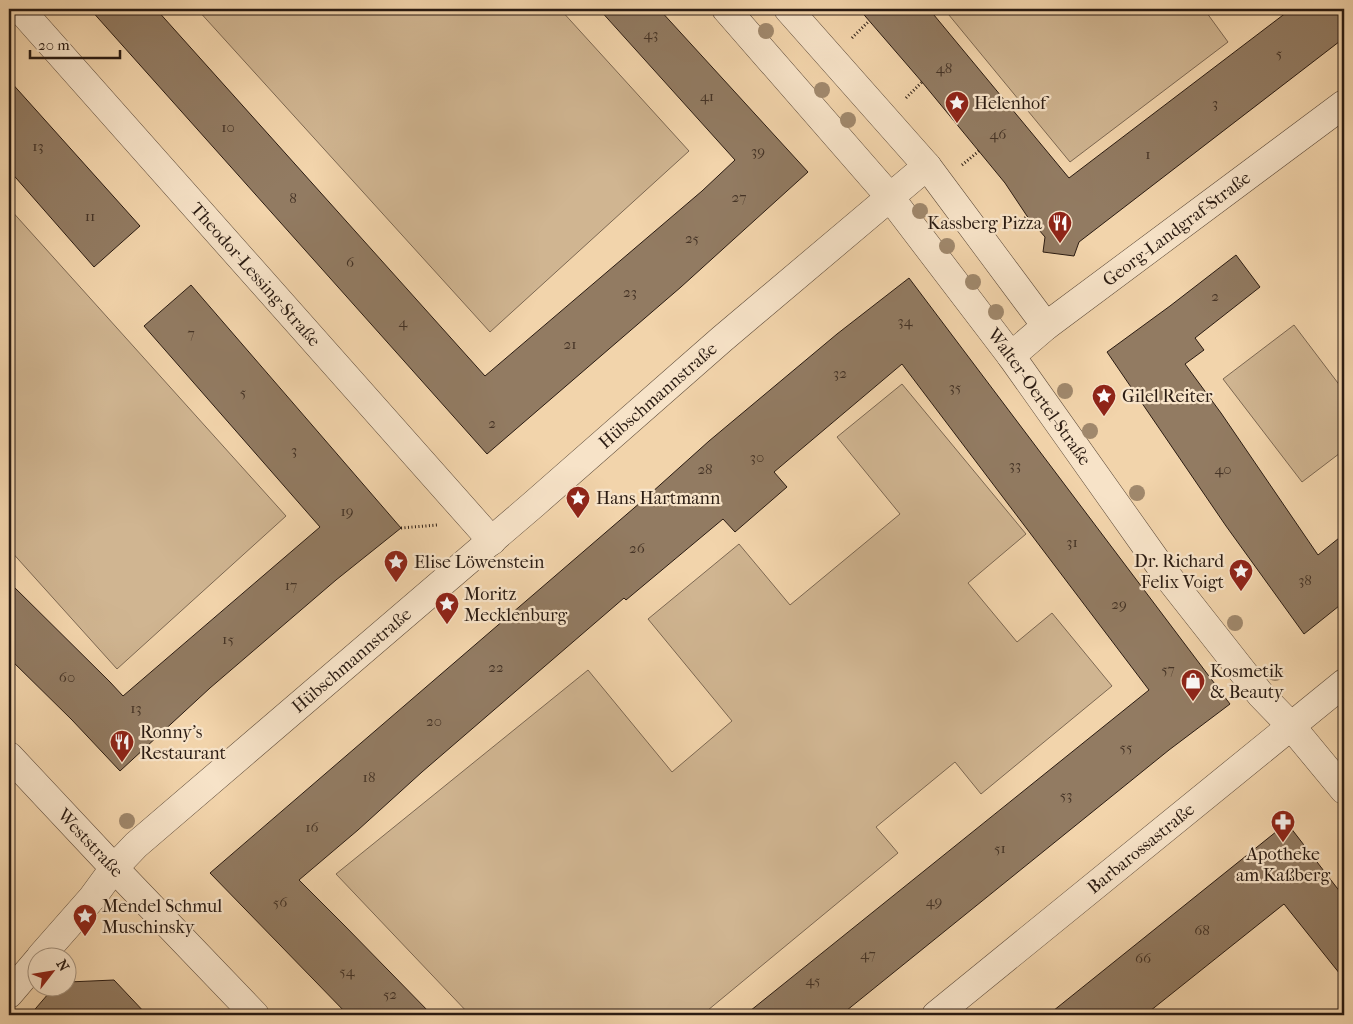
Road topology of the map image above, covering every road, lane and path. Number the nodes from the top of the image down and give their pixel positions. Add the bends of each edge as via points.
1 (20, 9) edge
2 (788, 9) edge
3 (733, 11) edge
4 (869, 20) dead end
5 (847, 44) dead end
6 (922, 82) dead end
7 (900, 104) dead end
8 (1344, 104) edge
9 (979, 151) dead end
10 (927, 166) junction
11 (956, 170) dead end
12 (889, 196) junction
13 (1028, 216) dead end
14 (1006, 236) dead end
15 (1046, 326) junction
16 (1010, 356) junction
17 (440, 524) dead end
18 (401, 528) dead end
19 (492, 541) junction
20 (1344, 683) edge
21 (1291, 726) junction
22 (9, 756) edge
23 (1344, 790) edge
24 (114, 868) junction
25 (50, 946) edge
26 (28, 972) edge
27 (9, 994) edge
28 (255, 1015) edge
29 (936, 1015) edge

1 - 19 street, Theodor-Lessing-Straße
2 - 10 street
3 - 12 street, Walter-Oertel-Straße
4 - 5 path
6 - 7 path
8 - 15 street, Georg-Landgraf-Straße
9 - 11 path
10 - 12 street, Hübschmannstraße
10 - 15 street
12 - 16 street, Walter-Oertel-Straße
12 - 19 street, Hübschmannstraße
13 - 14 path
15 - 16 street, Georg-Landgraf-Straße
16 - 21 street, Walter-Oertel-Straße via 1165,573 1261,695
17 - 18 path
19 - 24 street, Hübschmannstraße via 136,845
20 - 21 street, Barbarossastraße
21 - 23 street, Walter-Oertel-Straße
21 - 29 street, Barbarossastraße
22 - 24 street, Weststraße
24 - 25 street, Hübschmannstraße
24 - 28 street, Weststraße
26 - 27 street

